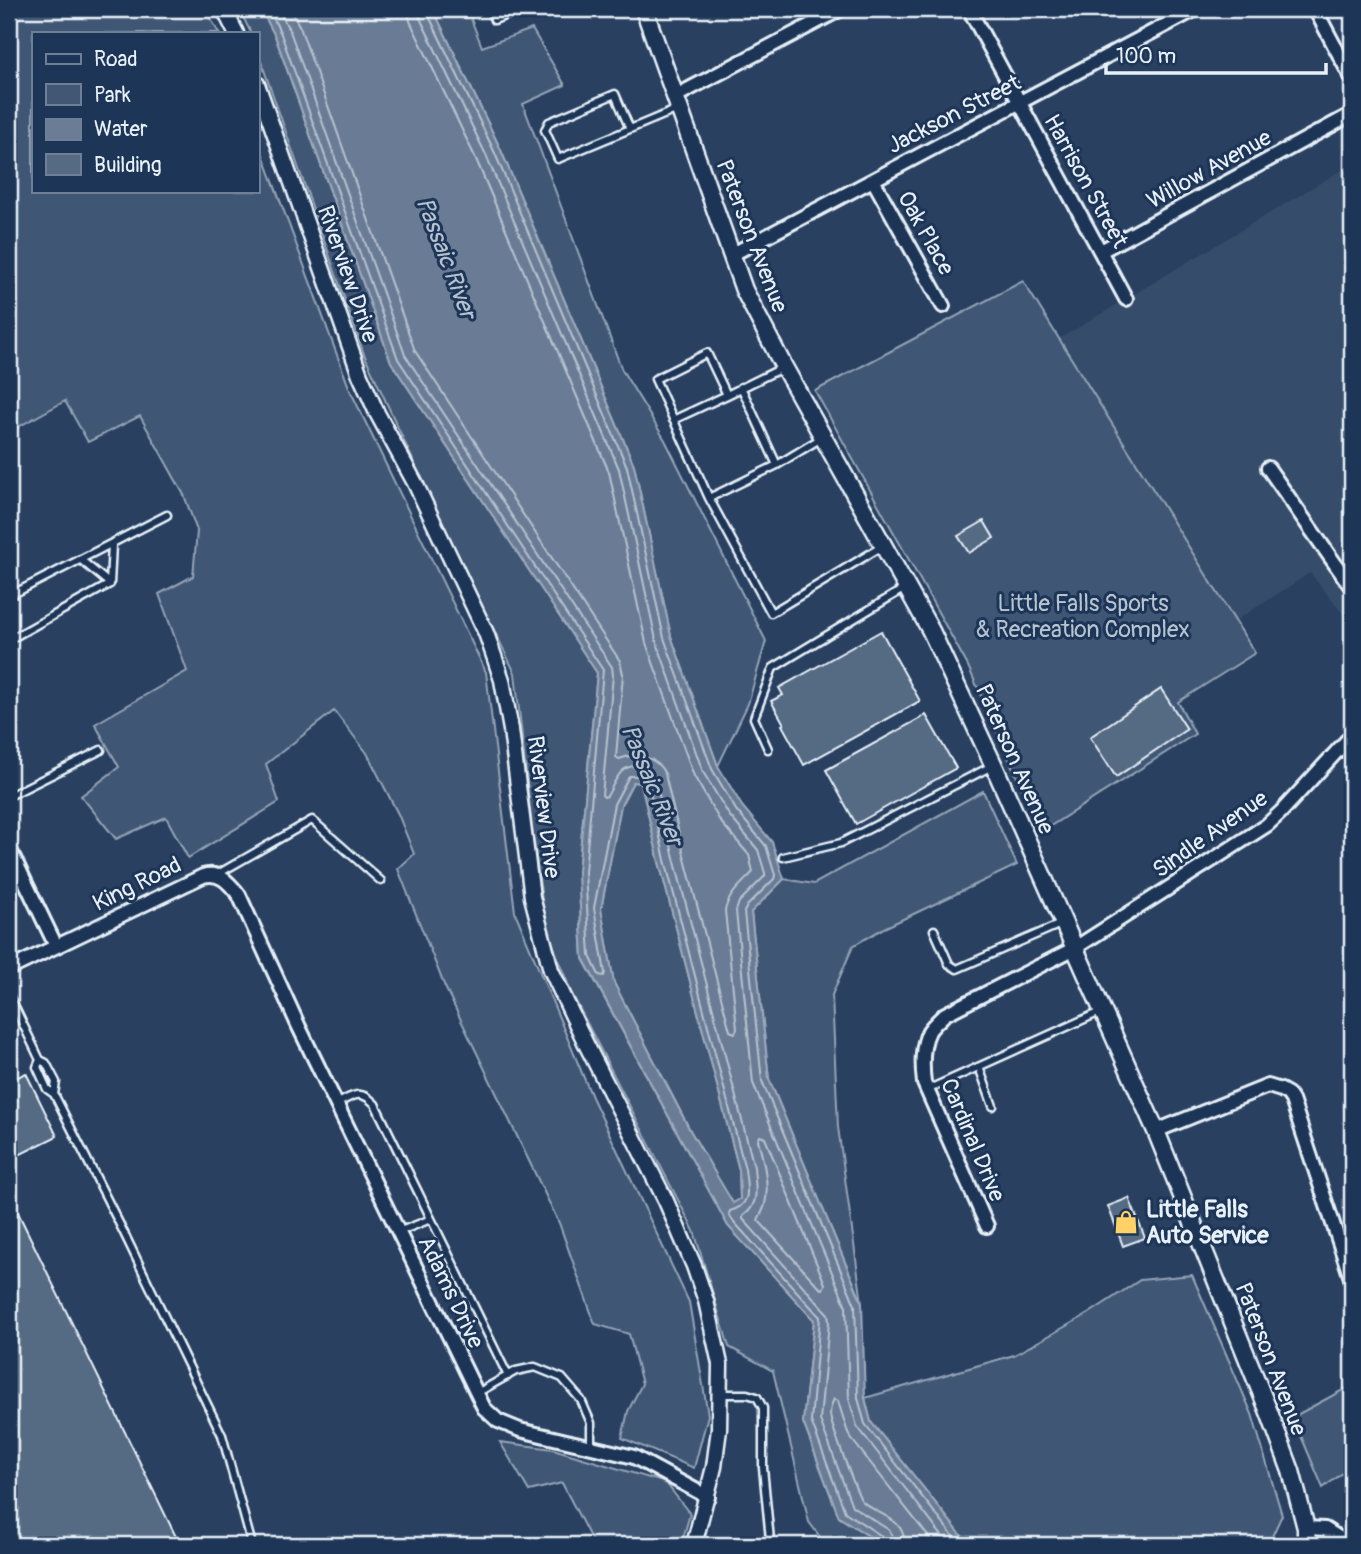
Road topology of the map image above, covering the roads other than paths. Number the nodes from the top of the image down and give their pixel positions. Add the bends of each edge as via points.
1 (224, 9) edge
2 (489, 9) edge
3 (523, 9) edge
4 (644, 9) edge
5 (841, 9) edge
6 (969, 9) edge
7 (1196, 9) edge
8 (1315, 9) edge
9 (236, 32) edge
10 (1352, 79) edge
11 (259, 90) edge
12 (678, 102) junction
13 (1020, 103) junction
14 (1352, 114) edge
15 (630, 129) junction
16 (873, 180) junction
17 (1101, 251) junction
18 (731, 255) junction
19 (1126, 299) dead end
20 (943, 306) dead end
21 (784, 367) junction
22 (741, 387) junction
23 (727, 395) junction
24 (673, 420) junction
25 (823, 438) junction
26 (777, 465) junction
27 (1268, 468) dead end
28 (709, 498) junction
29 (167, 515) dead end
30 (111, 544) junction
31 (883, 545) junction
32 (81, 560) junction
33 (110, 584) junction
34 (906, 587) junction
35 (1352, 588) edge
36 (9, 596) edge
37 (9, 640) edge
38 (1352, 734) edge
39 (768, 749) dead end
40 (101, 750) dead end
41 (994, 766) junction
42 (9, 796) edge
43 (9, 848) edge
44 (783, 857) dead end
45 (216, 875) junction
46 (381, 881) dead end
47 (1063, 923) junction
48 (934, 930) dead end
49 (56, 946) junction
50 (1074, 948) junction
51 (9, 969) edge
52 (275, 974) joint
53 (9, 995) edge
54 (1102, 1012) junction
55 (979, 1067) junction
56 (927, 1090) junction
57 (336, 1104) junction
58 (993, 1106) dead end
59 (1156, 1130) junction
60 (430, 1219) junction
61 (986, 1226) dead end
62 (398, 1232) junction
63 (1352, 1281) edge
64 (508, 1376) junction
65 (477, 1393) junction
66 (720, 1394) junction
67 (591, 1446) junction
68 (708, 1496) junction
69 (1306, 1528) junction
70 (252, 1545) edge
71 (694, 1545) edge
72 (773, 1545) edge
73 (1306, 1545) edge
74 (1350, 1545) edge

1 - 9 street
2 - 3 lane via 494,20
4 - 12 main road, Paterson Avenue
5 - 12 street
6 - 13 street, Harrison Street
7 - 13 street, Jackson Street
8 - 10 street
11 - 66 street, Riverview Drive via 360,375 486,633 502,680 532,897 551,970 694,1266 720,1364
12 - 15 lane
12 - 18 main road, Paterson Avenue
13 - 16 street, Jackson Street
13 - 17 street, Harrison Street
14 - 17 street, Willow Avenue
15 - 15 lane via 558,159 545,130 549,122 615,94
16 - 18 street, Jackson Street
16 - 20 street, Oak Place
17 - 19 street, Harrison Street
18 - 21 main road, Paterson Avenue
21 - 22 lane
21 - 25 main road, Paterson Avenue
22 - 23 lane
22 - 26 lane
23 - 24 lane
23 - 24 lane via 707,353 655,379
24 - 28 lane
25 - 26 lane
25 - 31 main road, Paterson Avenue
26 - 28 lane
27 - 35 street
28 - 31 lane via 771,614
29 - 30 lane
30 - 32 lane
30 - 33 lane
31 - 34 main road, Paterson Avenue
32 - 33 lane
32 - 36 lane
33 - 37 lane
34 - 39 lane via 772,668 754,718
34 - 41 main road, Paterson Avenue
38 - 50 street, Sindle Avenue via 1267,825
40 - 42 lane
41 - 44 lane via 841,843
41 - 47 main road, Paterson Avenue
43 - 49 street
45 - 46 lane via 312,820
45 - 49 street, King Road via 190,881
45 - 52 street, King Road via 239,895
47 - 48 lane via 957,969 949,964
47 - 50 main road, Paterson Avenue
49 - 51 street, King Road
50 - 54 main road, Paterson Avenue
50 - 56 street, Cardinal Drive via 945,1014 929,1031 923,1051
52 - 57 street, Adams Drive
53 - 70 lane via 40,1060 37,1067 47,1089 54,1094 222,1435
54 - 55 lane
54 - 59 main road, Paterson Avenue
55 - 56 lane
55 - 58 lane
56 - 61 street, Cardinal Drive
57 - 60 lane via 358,1094 375,1104
57 - 62 street, Adams Drive
59 - 63 street via 1268,1086 1288,1094
59 - 69 main road, Paterson Avenue via 1269,1412
60 - 62 lane
60 - 64 lane
62 - 65 street, Adams Drive
64 - 65 lane
64 - 67 lane via 535,1367 562,1378 581,1400 591,1423
65 - 67 street, Adams Drive via 498,1421
66 - 68 street, Riverview Drive
66 - 72 lane via 757,1397 763,1408 763,1468
67 - 68 street, Adams Drive via 646,1462
68 - 71 street, Riverview Drive
69 - 73 main road, Paterson Avenue
69 - 74 street via 1325,1529

